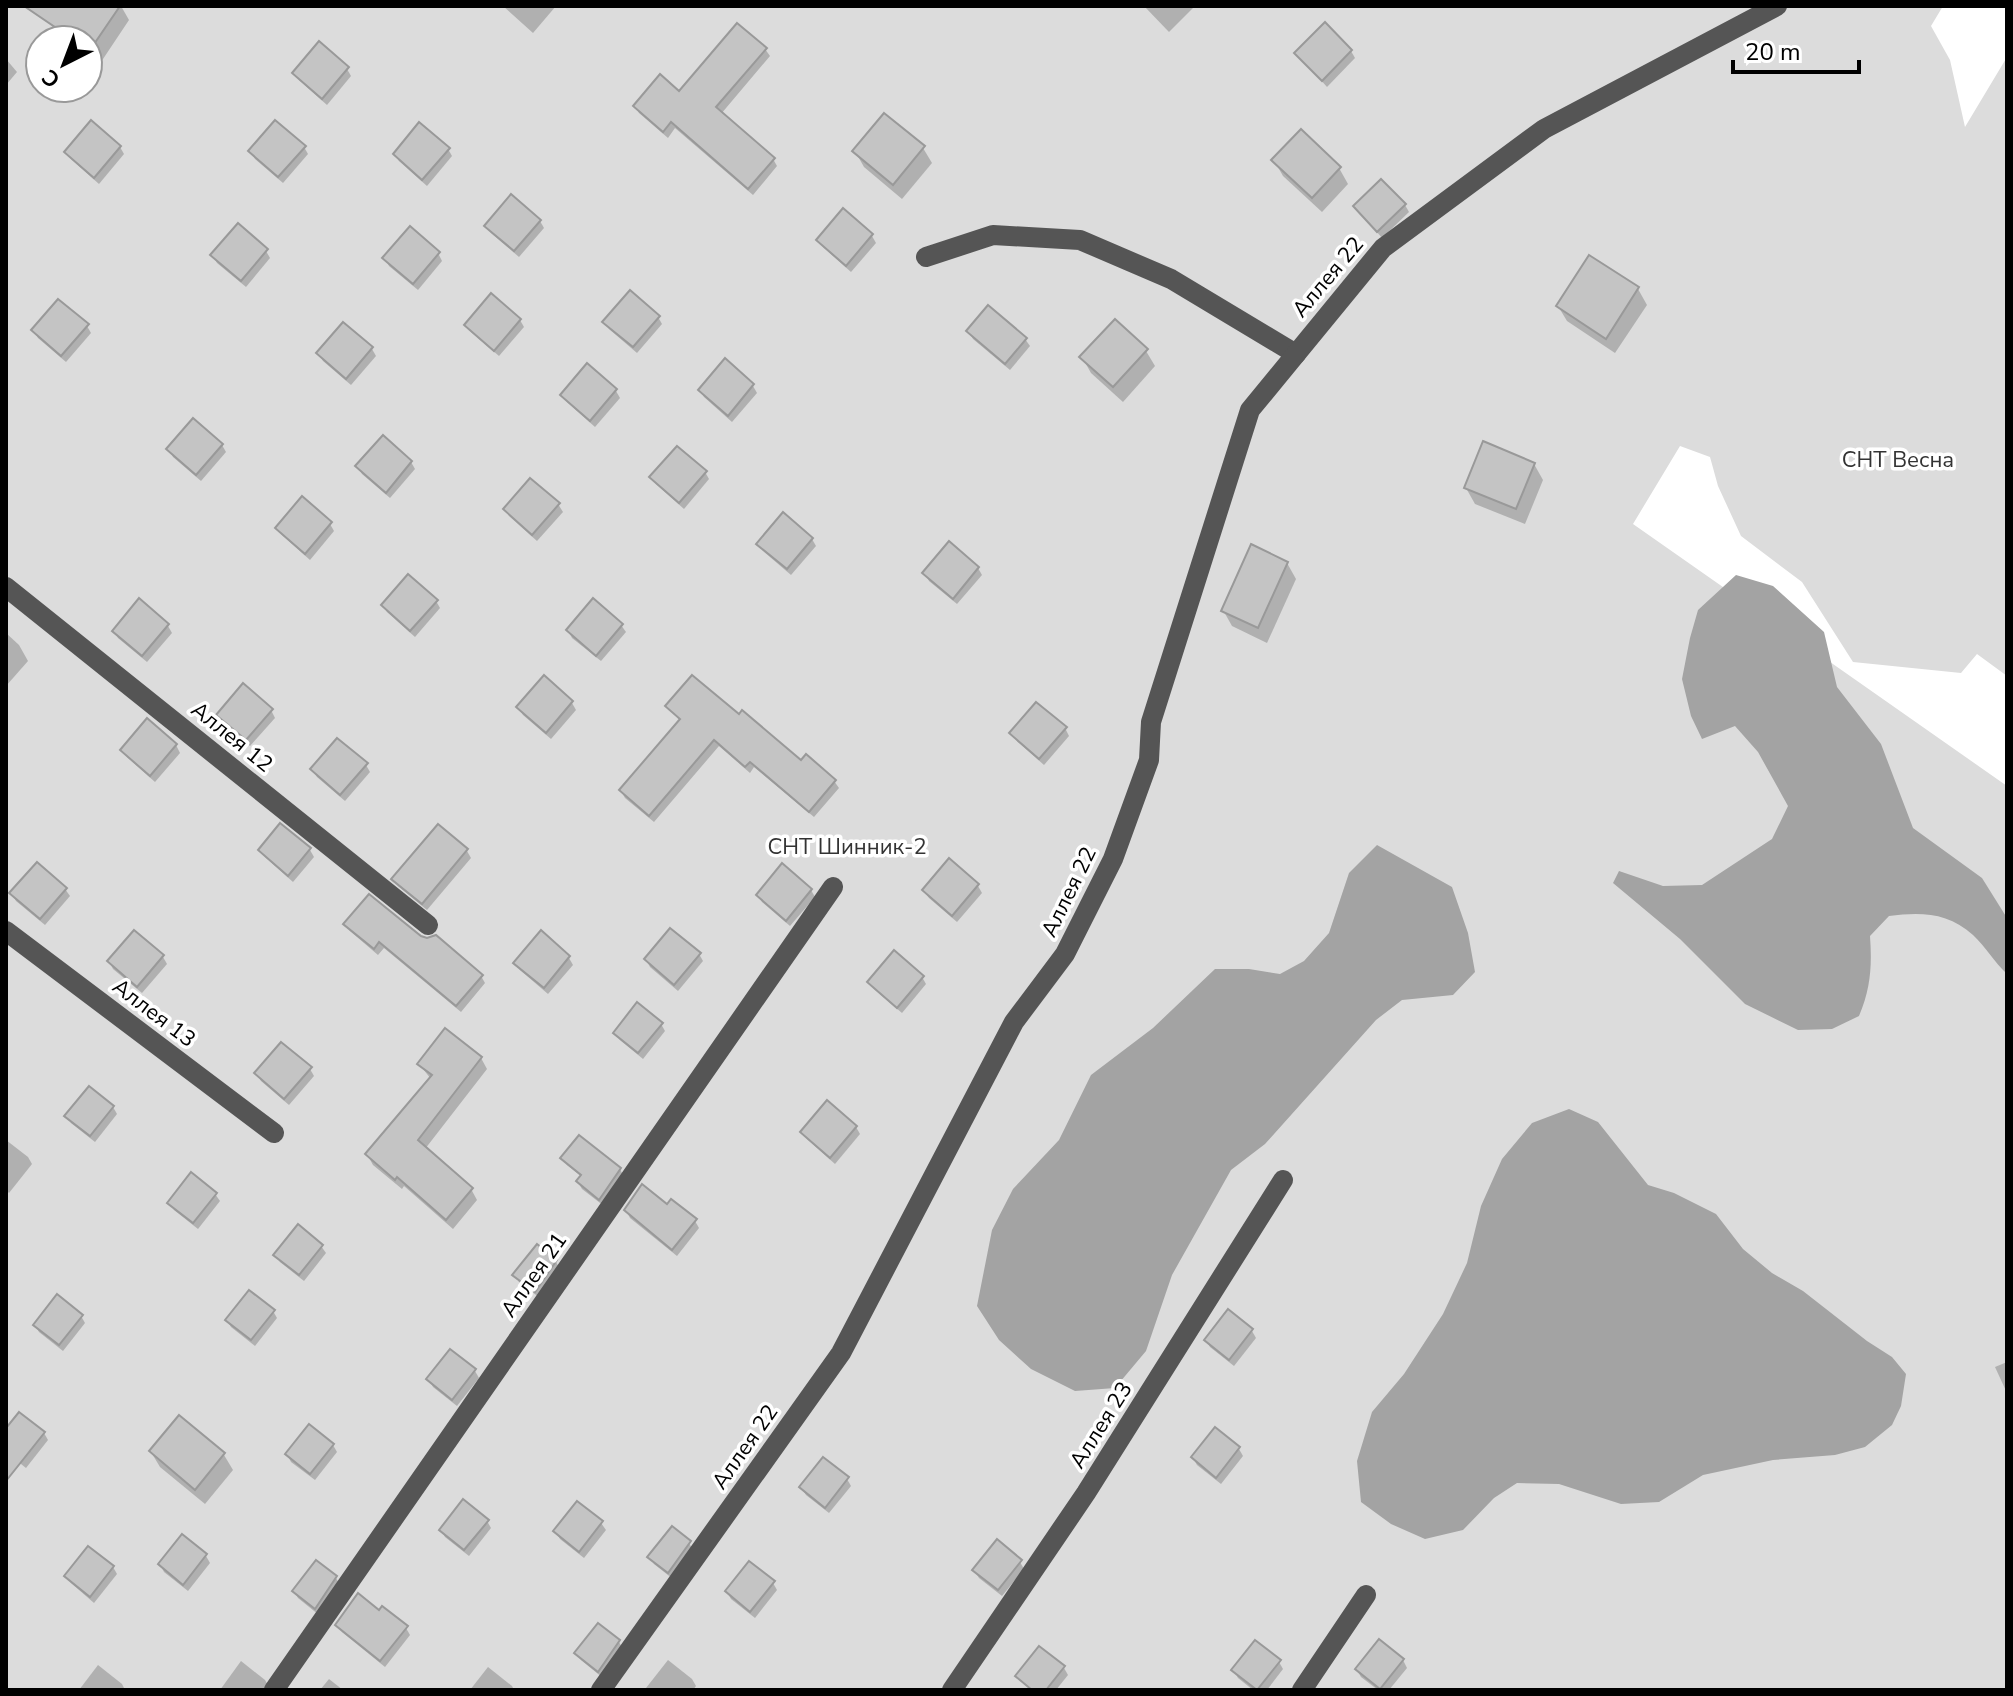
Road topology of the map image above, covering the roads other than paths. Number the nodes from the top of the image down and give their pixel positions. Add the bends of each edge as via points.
1 (1777, 6) edge
2 (926, 257) dead end
3 (1296, 354) junction
4 (6, 587) edge
5 (833, 887) dead end
6 (428, 925) dead end
7 (6, 931) edge
8 (274, 1133) dead end
9 (1283, 1180) dead end
10 (1366, 1595) dead end
11 (274, 1690) edge
12 (601, 1690) edge
13 (952, 1690) edge
14 (1302, 1690) edge

1 - 3 lane, Аллея 22 via 1544,129 1383,248
2 - 3 lane via 993,235 1080,240 1171,279
3 - 12 lane, Аллея 22 via 1250,410 1151,722 1149,760 1113,859 1065,954 1014,1022 841,1353
4 - 6 lane, Аллея 12
5 - 11 lane, Аллея 21
7 - 8 lane, Аллея 13
9 - 13 lane, Аллея 23 via 1086,1493
10 - 14 lane

